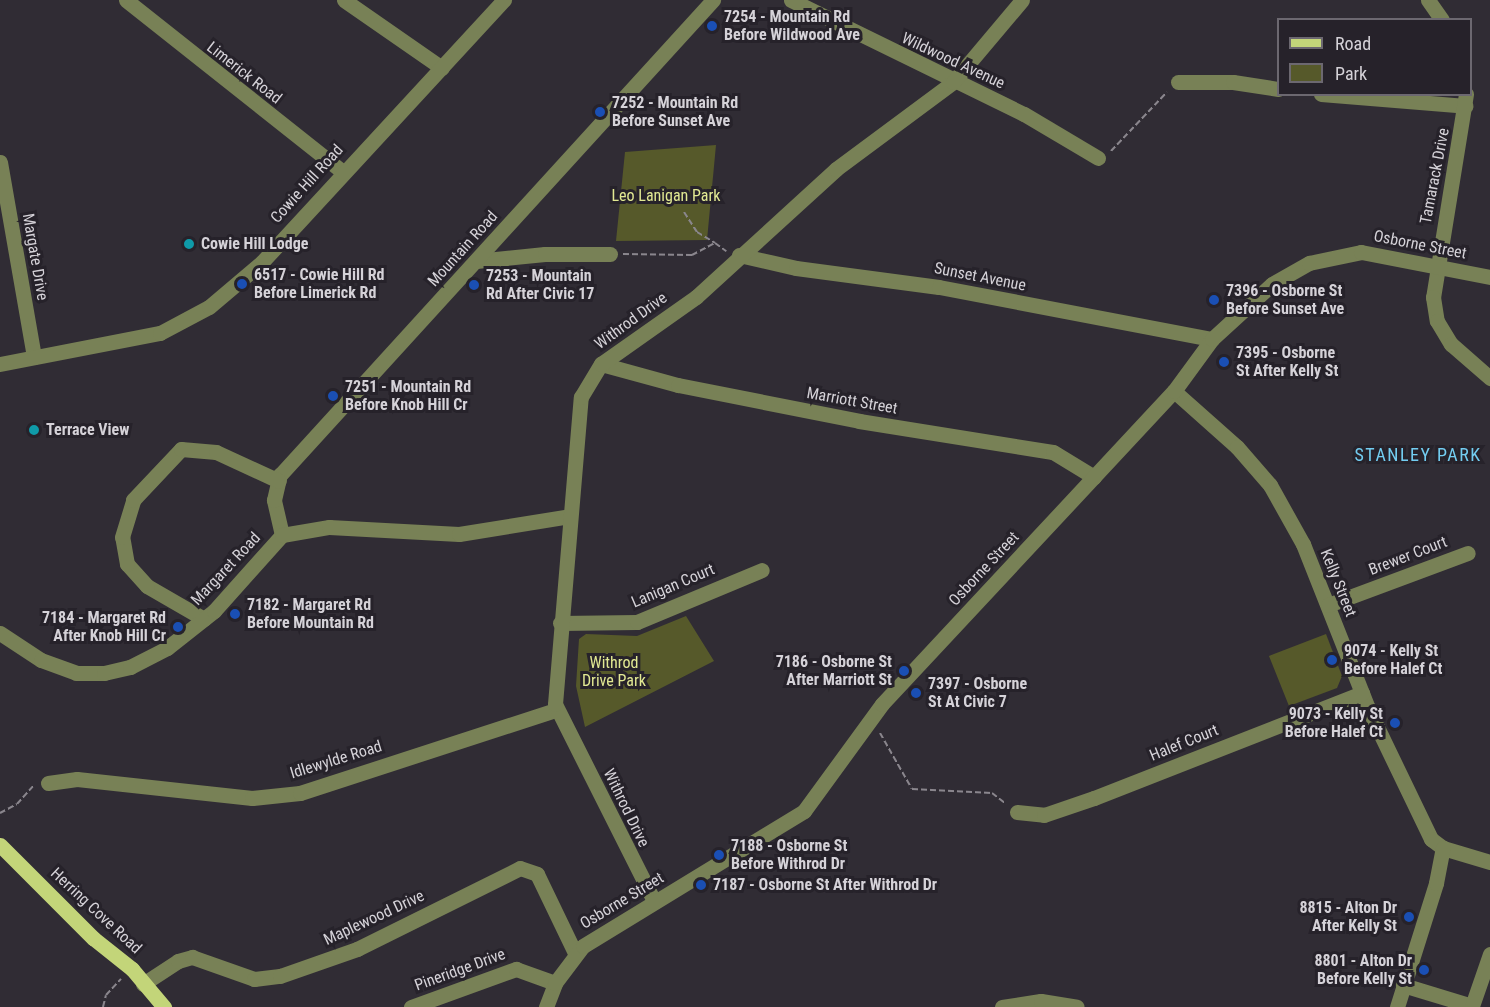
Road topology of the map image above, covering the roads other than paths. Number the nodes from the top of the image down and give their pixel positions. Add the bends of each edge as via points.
1 (126, 0) edge
2 (344, 0) edge
3 (504, 0) edge
4 (713, 0) edge
5 (791, 0) edge
6 (1022, 0) edge
7 (1428, 0) edge
8 (1441, 18) edge
9 (442, 68) junction
10 (953, 82) junction
11 (1178, 82) road end
12 (1277, 89) edge
13 (1369, 96) edge
14 (1466, 100) edge
15 (1098, 158) road end
16 (0, 162) edge
17 (342, 171) junction
18 (609, 254) road end
19 (739, 255) junction
20 (476, 261) junction
21 (1437, 264) junction
22 (1490, 277) edge
23 (1212, 339) junction
24 (34, 357) junction
25 (0, 364) edge
26 (601, 364) junction
27 (1490, 378) edge
28 (1174, 391) junction
29 (1094, 477) junction
30 (279, 481) junction
31 (570, 516) junction
32 (282, 535) junction
33 (1468, 553) dead end
34 (762, 570) dead end
35 (1328, 605) junction
36 (204, 619) junction
37 (560, 623) junction
38 (0, 633) edge
39 (1362, 693) junction
40 (556, 710) junction
41 (42, 784) road end
42 (1017, 813) road end
43 (0, 844) edge
44 (1443, 848) junction
45 (1490, 862) edge
46 (654, 901) junction
47 (575, 953) junction
48 (1490, 954) edge
49 (555, 983) junction
50 (143, 984) junction
51 (1403, 986) junction
52 (164, 1007) edge
53 (411, 1007) edge
54 (546, 1007) edge
55 (1002, 1007) edge
56 (1077, 1007) edge
57 (1397, 1007) edge

1 - 17 street, Limerick Road
2 - 9 street
3 - 9 street, Cowie Hill Road
4 - 20 street, Mountain Road
5 - 10 street, Wildwood Avenue
6 - 10 street, Withrod Drive
7 - 8 street
9 - 17 street, Cowie Hill Road
10 - 15 street, Wildwood Avenue via 1024,114
10 - 19 street, Withrod Drive via 836,169
11 - 12 street via 1233,82
13 - 14 street
14 - 21 street, Tamarack Drive
16 - 24 street, Margate Drive
17 - 24 street, Cowie Hill Road via 262,262 210,307 160,333
18 - 20 street via 545,254
19 - 23 street, Sunset Avenue via 796,268 939,287
19 - 26 street, Withrod Drive via 696,297
20 - 30 street, Mountain Road
21 - 22 street, Osborne Street
21 - 23 street, Osborne Street via 1361,252 1319,259 1272,284
21 - 27 street, Tamarack Drive via 1433,297 1437,321 1451,344
23 - 28 street, Osborne Street
24 - 25 street, Cowie Hill Road
26 - 29 street, Marriott Street via 678,385 859,421 1053,452
26 - 31 street, Withrod Drive via 581,397
28 - 29 street, Osborne Street
28 - 35 street, Kelly Street via 1237,447 1270,485 1303,544
29 - 46 street, Osborne Street via 871,718 798,818
30 - 32 street via 274,508
30 - 36 street via 216,452 181,449 133,500 122,537 128,564 147,586
31 - 32 street, Margaret Road via 459,534 328,527
31 - 37 street, Withrod Drive via 569,562
32 - 36 street, Margaret Road
33 - 35 street, Brewer Court
34 - 37 street, Lanigan Court via 637,622
35 - 39 street, Kelly Street
36 - 38 street, Margaret Road via 166,648 130,667 104,673 68,670 41,660
37 - 40 street, Withrod Drive
39 - 42 street, Halef Court via 1084,802 1044,815
39 - 44 street, Kelly Street via 1431,839
40 - 41 street, Idlewylde Road via 300,793 252,798 77,779
40 - 46 street, Withrod Drive
43 - 50 main road, Herring Cove Road via 93,938 132,969
44 - 45 street
44 - 51 street via 1436,883
46 - 47 street, Osborne Street
47 - 49 street, Osborne Street
47 - 50 street, Maplewood Drive via 537,874 520,868 357,949 280,976 260,980 185,957
48 - 51 street via 1472,1006
49 - 53 street, Pineridge Drive via 516,969
49 - 54 street, Osborne Street
50 - 52 main road, Herring Cove Road
51 - 57 street
55 - 56 street via 1041,1001

